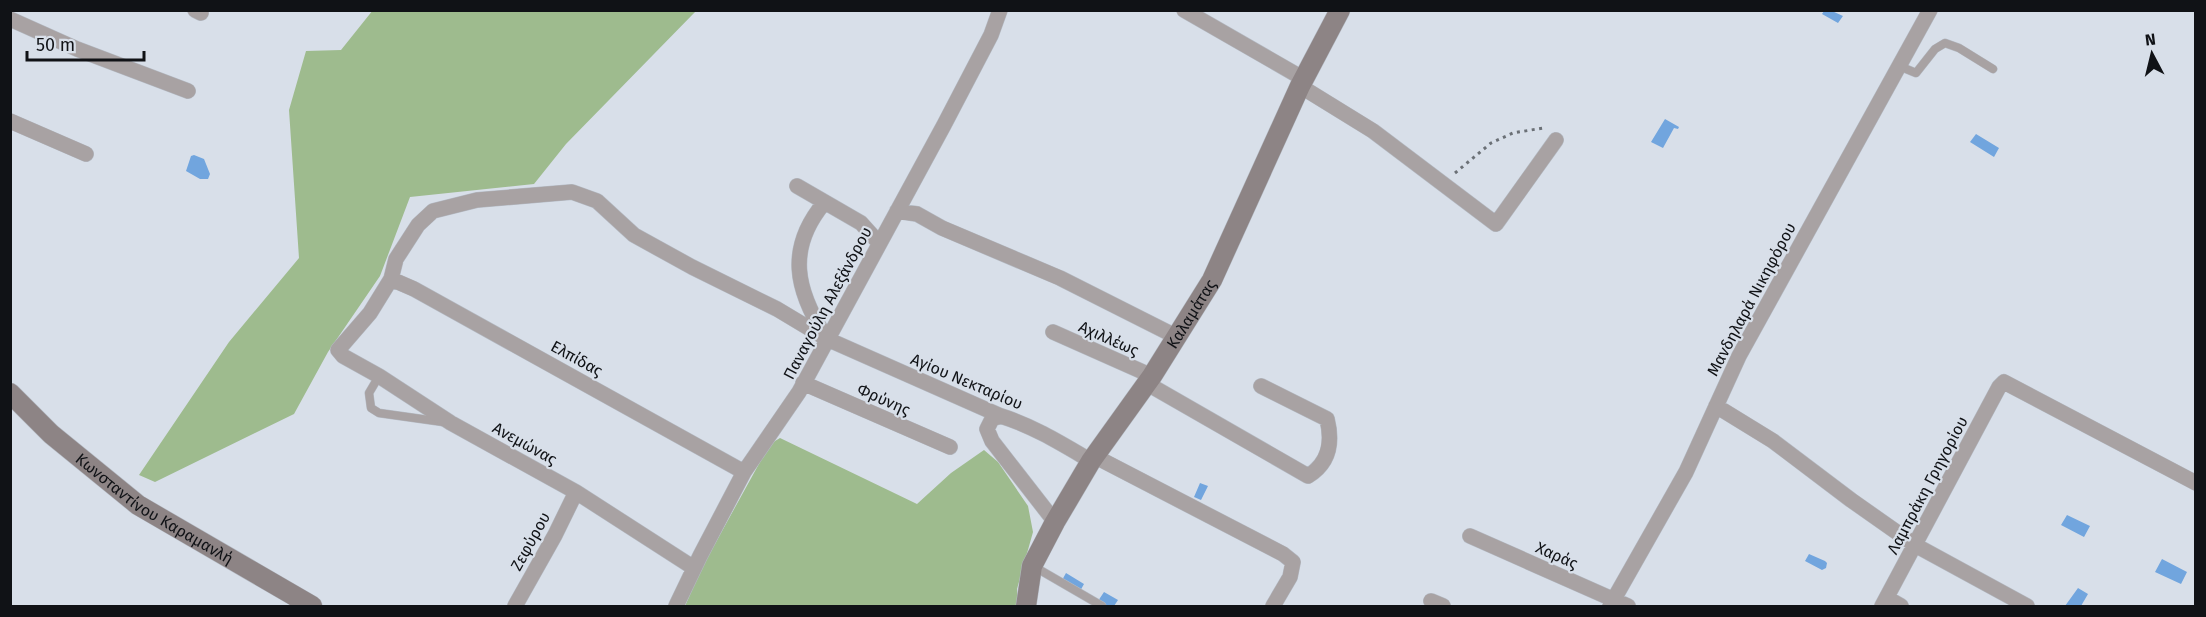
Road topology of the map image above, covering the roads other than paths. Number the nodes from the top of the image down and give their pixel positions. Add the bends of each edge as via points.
1 (1000, 10) edge
2 (1184, 10) edge
3 (1340, 10) edge
4 (1930, 10) edge
5 (10, 19) edge
6 (1899, 66) junction
7 (1993, 69) dead end
8 (1302, 83) junction
9 (188, 91) dead end
10 (10, 121) edge
11 (1556, 140) road end
12 (86, 154) dead end
13 (796, 186) dead end
14 (824, 203) junction
15 (897, 211) junction
16 (879, 243) junction
17 (391, 279) junction
18 (1053, 332) dead end
19 (1178, 338) junction
20 (827, 339) junction
21 (338, 350) joint
22 (379, 376) junction
23 (1149, 380) junction
24 (803, 383) junction
25 (1261, 386) dead end
26 (10, 393) edge
27 (1716, 406) junction
28 (1000, 416) junction
29 (451, 423) junction
30 (950, 447) dead end
31 (1093, 459) junction
32 (744, 472) junction
33 (2196, 483) edge
34 (576, 492) junction
35 (1055, 522) junction
36 (1470, 536) dead end
37 (1915, 545) junction
38 (1032, 566) junction
39 (694, 568) junction
40 (1884, 602) edge
41 (1612, 603) edge
42 (312, 606) edge
43 (515, 606) edge
44 (676, 606) edge
45 (1026, 606) edge
46 (1102, 606) edge
47 (1273, 606) edge
48 (1628, 606) edge
49 (1901, 606) edge
50 (2027, 606) edge

1 - 15 street, Παναγούλη Αλεξάνδρου via 992,35
2 - 8 street
3 - 8 street, Καλαμάτας
4 - 6 street, Μανδηλαρά Νικηφόρου
5 - 9 street
6 - 7 lane via 1916,73 1945,42
6 - 27 street, Μανδηλαρά Νικηφόρου via 1739,356
8 - 11 street via 1496,224
8 - 19 street, Καλαμάτας via 1212,280
10 - 12 street
13 - 14 street
14 - 16 street via 861,224
14 - 20 street via 811,219 799,256 803,293
15 - 16 street, Παναγούλη Αλεξάνδρου
15 - 19 street via 917,214 1060,278
16 - 20 street, Παναγούλη Αλεξάνδρου
17 - 20 street, Αγίου Νεκταρίου via 396,259 418,225 433,211 477,200 572,192 597,201 634,235
17 - 21 street, Αγίου Νεκταρίου via 370,313
17 - 32 street, Ελπίδας via 425,294
18 - 23 street, Αχιλλέως
19 - 23 street, Καλαμάτας
20 - 24 street, Παναγούλη Αλεξάνδρου
20 - 28 street, Αγίου Νεκταρίου
21 - 22 street, Ανεμώνας
22 - 29 street, Ανεμώνας
22 - 29 lane via 369,393 370,408 379,413
23 - 25 street, Αχιλλέως via 1245,442 1308,476 1320,469 1331,433 1327,419
23 - 31 street, Καλαμάτας
24 - 30 street, Φρύνης
24 - 32 street, Παναγούλη Αλεξάνδρου
26 - 42 street, Κωνσταντίνου Καραμανλή via 51,434 138,505
27 - 37 street via 1773,441
27 - 41 street, Μανδηλαρά Νικηφόρου via 1686,472
28 - 31 street, Αγίου Νεκταρίου
28 - 35 street via 992,419 987,429 992,441
29 - 34 street, Ανεμώνας
31 - 35 street, Καλαμάτας
31 - 47 street, Αγίου Νεκταρίου via 1293,562 1290,577
32 - 39 street, Παναγούλη Αλεξάνδρου
33 - 37 street, Λαμπράκη Γρηγορίου via 2004,382
34 - 39 street, Ανεμώνας
34 - 43 street, Ζεφύρου
35 - 38 street, Καλαμάτας
36 - 41 street, Χαράς
37 - 40 street, Λαμπράκη Γρηγορίου
37 - 50 street
38 - 45 street, Καλαμάτας
38 - 46 lane
39 - 44 street, Παναγούλη Αλεξάνδρου
40 - 49 street
41 - 48 street, Χαράς

